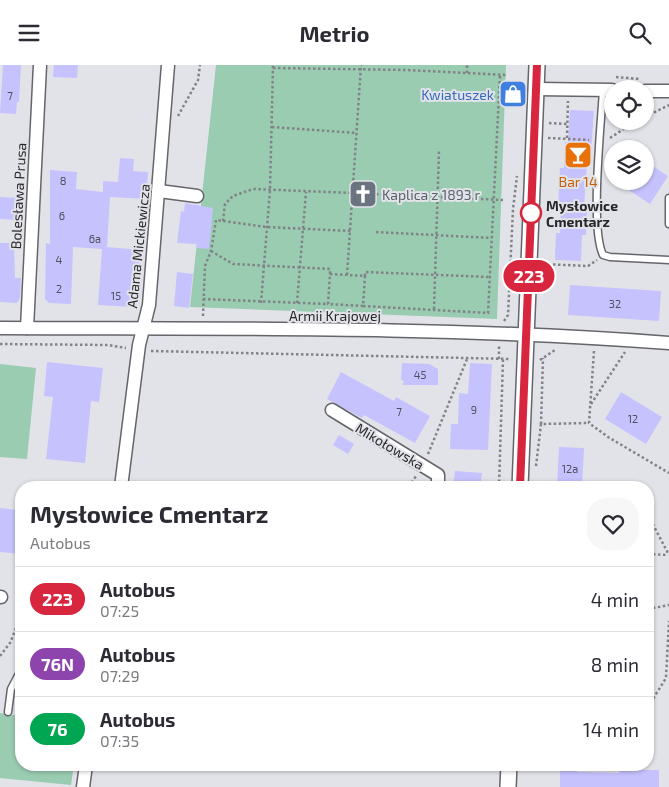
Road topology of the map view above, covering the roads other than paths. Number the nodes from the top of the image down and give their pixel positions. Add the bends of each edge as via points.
1 (40, 65) edge
2 (168, 65) edge
3 (537, 65) edge
4 (536, 89) junction
5 (604, 90) edge
6 (654, 91) edge
7 (669, 91) edge
8 (604, 119) edge
9 (159, 191) junction
10 (196, 196) dead end
11 (669, 198) edge
12 (669, 224) edge
13 (669, 260) edge
14 (0, 328) edge
15 (27, 328) junction
16 (143, 329) junction
17 (526, 334) junction
18 (669, 343) edge
19 (332, 410) dead end
20 (122, 481) edge
21 (438, 481) edge
22 (520, 481) edge
23 (15, 681) edge
24 (8, 712) dead end
25 (85, 771) edge
26 (509, 771) edge
27 (83, 787) edge
28 (508, 787) edge

1 - 15 street, Bolesława Prusa
2 - 9 street, Adama Mickiewicza
3 - 4 street
4 - 5 street
4 - 17 street
6 - 7 street
8 - 13 lane via 597,214 603,255
9 - 10 street
9 - 16 street, Adama Mickiewicza via 149,305
11 - 12 lane
14 - 15 street, Armii Krajowej
15 - 16 street, Armii Krajowej
16 - 17 street, Armii Krajowej
16 - 20 street, Adama Mickiewicza
17 - 18 street, Armii Krajowej
17 - 22 street
19 - 21 street, Mikołowska via 438,475
23 - 24 lane
25 - 27 street
26 - 28 street

